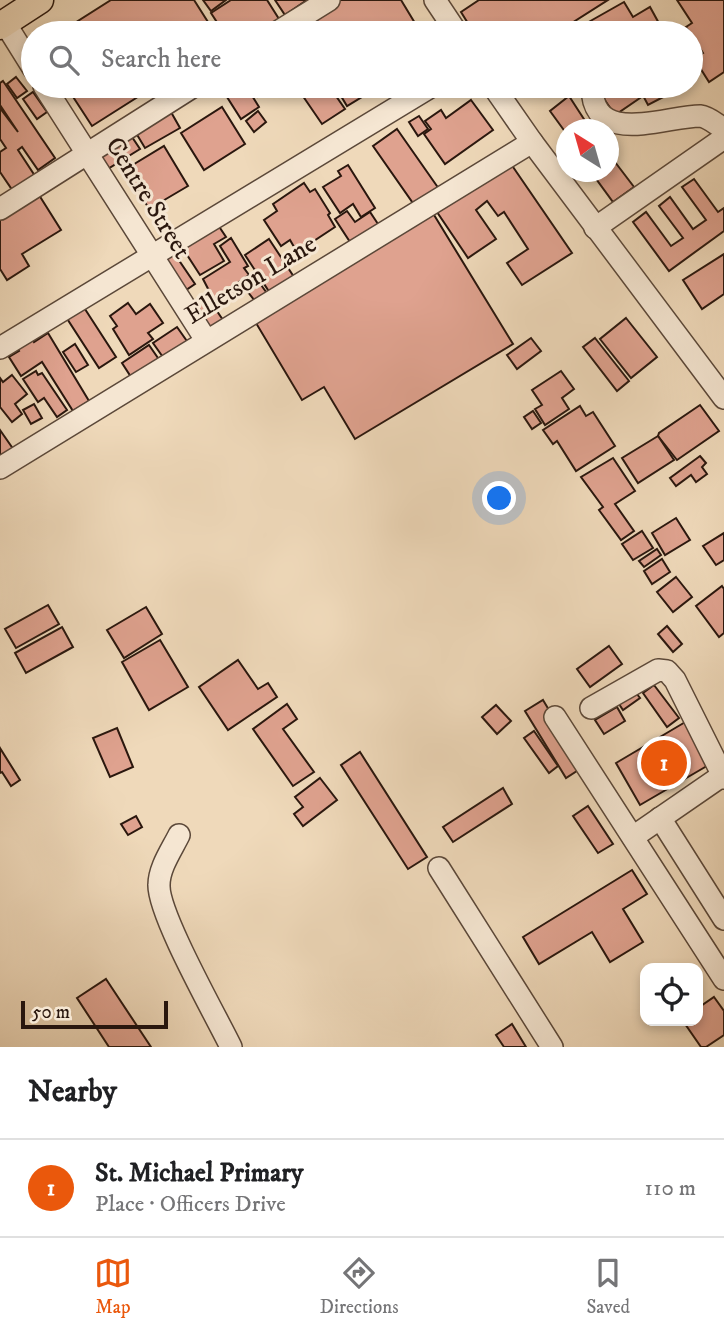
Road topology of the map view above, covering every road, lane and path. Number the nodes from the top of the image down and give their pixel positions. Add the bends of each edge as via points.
1 (40, 0) edge
2 (328, 0) edge
3 (435, 0) edge
4 (295, 21) edge
5 (449, 21) edge
6 (2, 24) edge
7 (21, 51) edge
8 (52, 98) edge
9 (175, 98) edge
10 (412, 98) edge
11 (501, 98) edge
12 (595, 98) edge
13 (724, 129) edge
14 (724, 138) edge
15 (532, 142) junction
16 (87, 154) junction
17 (0, 209) edge
18 (595, 228) junction
19 (151, 257) junction
20 (206, 340) junction
21 (0, 348) edge
22 (724, 398) edge
23 (0, 467) edge
24 (591, 708) dead end
25 (555, 717) dead end
26 (723, 777) edge
27 (660, 818) junction
28 (179, 835) dead end
29 (633, 837) junction
30 (439, 868) dead end
31 (724, 919) edge
32 (724, 979) edge
33 (231, 1047) edge
34 (552, 1047) edge

1 - 6 main road
2 - 4 street
3 - 5 street
6 - 7 street
8 - 16 street, Centre Street
9 - 16 street
10 - 19 street
11 - 15 street
12 - 13 street via 611,122 624,125 705,117
14 - 18 street
15 - 18 street
15 - 20 street, Elletson Lane
16 - 17 street
16 - 19 street, Centre Street
18 - 22 street
19 - 20 street, Centre Street
19 - 21 street
20 - 23 street, Elletson Lane
24 - 26 street via 658,670 667,671
25 - 29 street
26 - 27 street
27 - 29 street
27 - 31 street
28 - 33 street via 158,888 169,921
29 - 32 street
30 - 34 street

